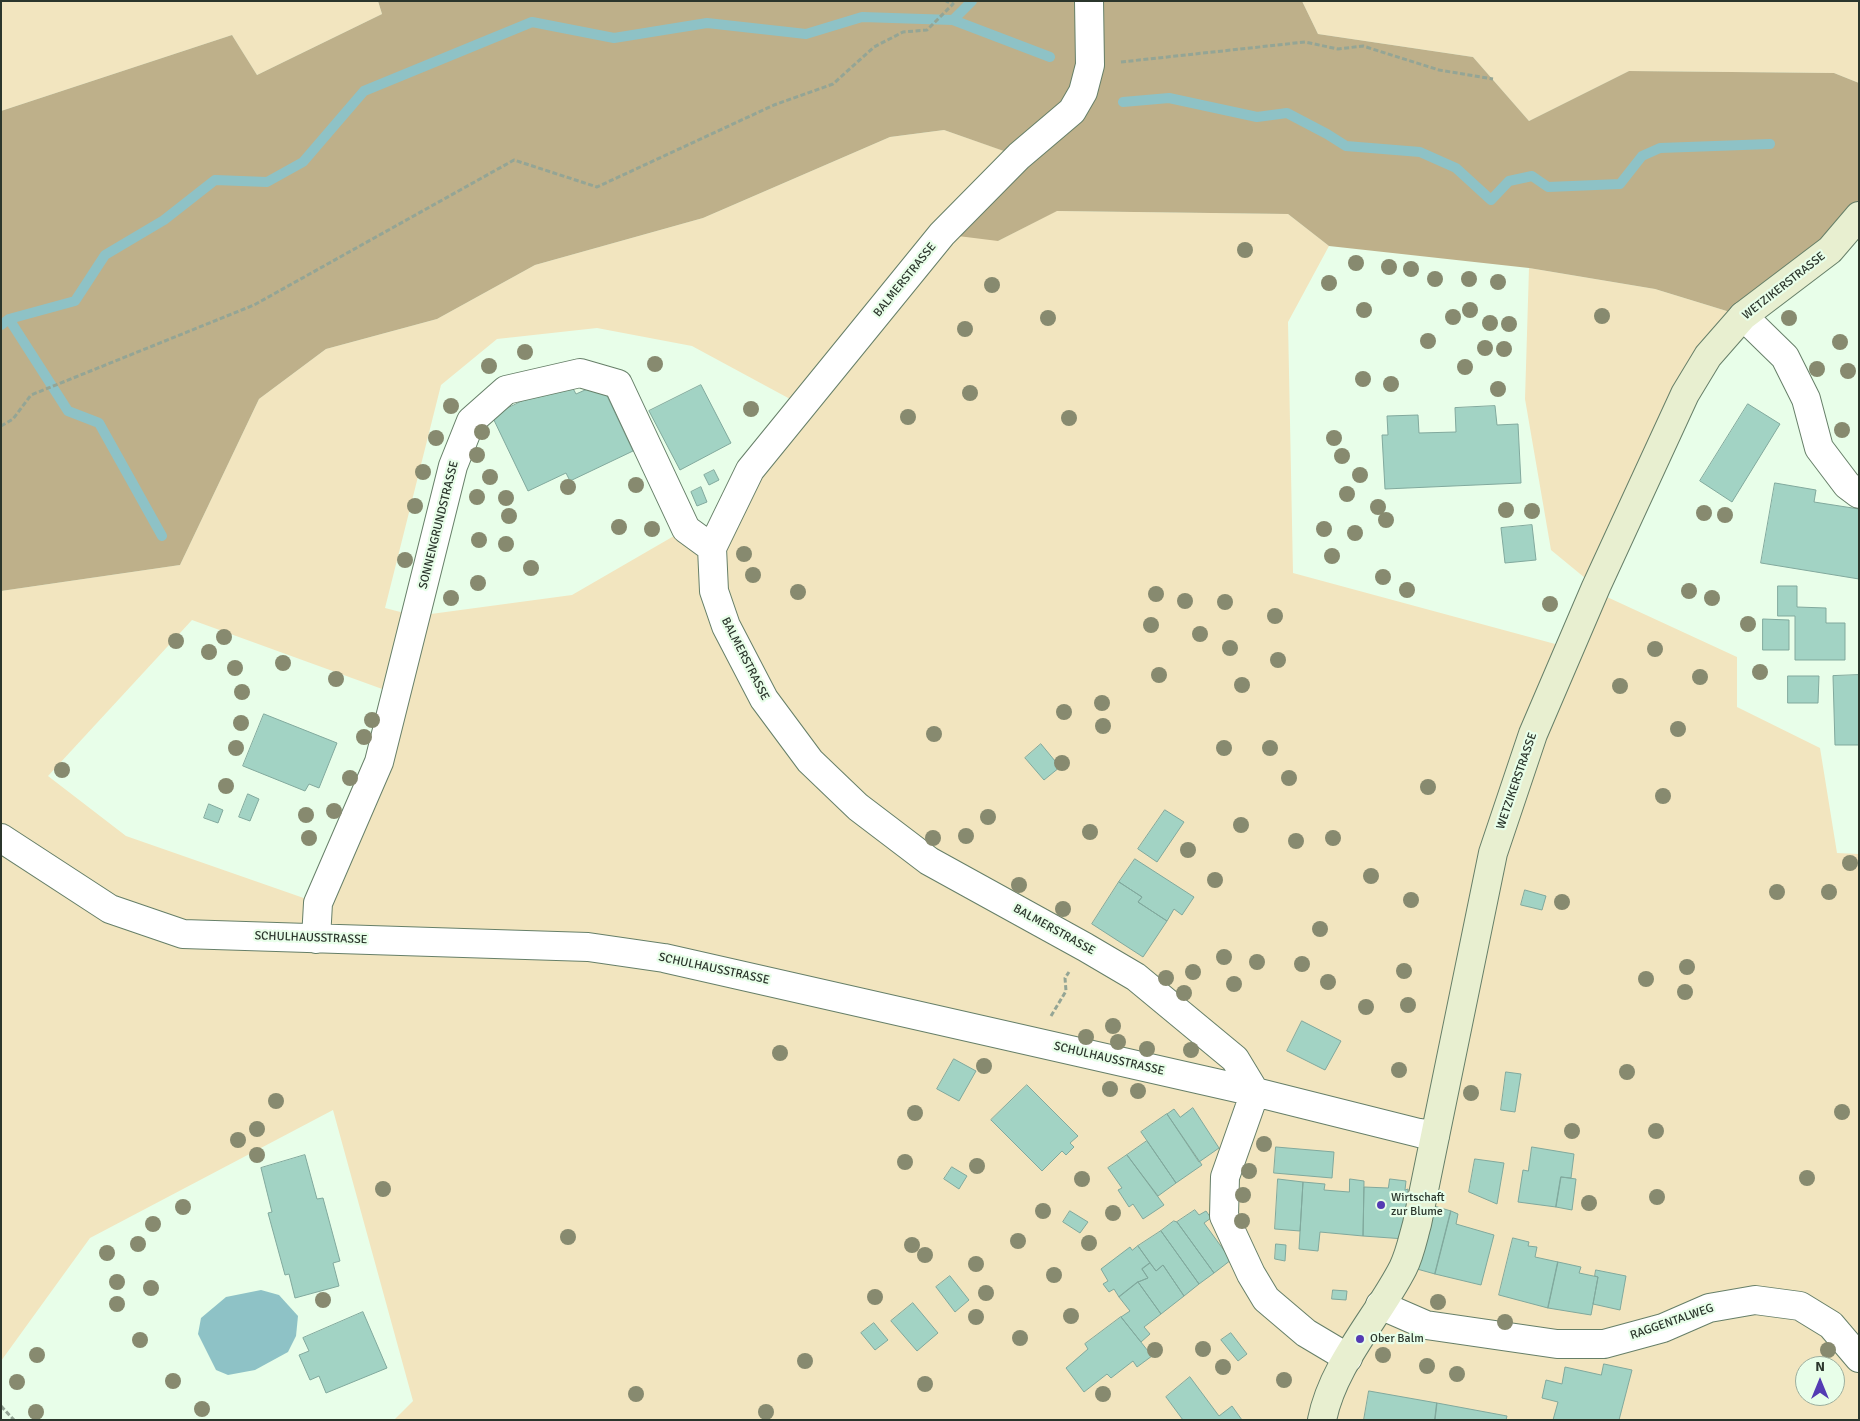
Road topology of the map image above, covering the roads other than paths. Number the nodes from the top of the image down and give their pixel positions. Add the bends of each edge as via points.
1 (1089, 1) edge
2 (1859, 216) edge
3 (1743, 316) junction
4 (1859, 494) edge
5 (712, 548) junction
6 (1, 838) edge
7 (316, 939) junction
8 (1255, 1092) junction
9 (1435, 1135) junction
10 (1380, 1305) junction
11 (1348, 1358) junction
12 (1859, 1358) edge
13 (1322, 1420) edge

1 - 5 street, BALMERSTRASSE via 1090,65 1083,92 1072,111 1019,156 942,234 750,470
2 - 3 street, WETZIKERSTRASSE via 1830,250
3 - 4 street via 1785,357 1806,399 1819,448 1847,485
3 - 9 street, WETZIKERSTRASSE via 1708,356 1685,394 1533,734 1492,853
5 - 7 street, SONNENGRUNDSTRASSE via 686,529 618,384 580,373 506,390 471,421 453,466 379,762 318,903
5 - 8 street, BALMERSTRASSE via 714,591 726,626 764,699 810,761 858,807 929,861 1136,978 1235,1059
6 - 7 street, SCHULHAUSSTRASSE via 110,909 183,934
7 - 8 street, SCHULHAUSSTRASSE via 588,947 664,958
8 - 9 street, SCHULHAUSSTRASSE
8 - 11 street via 1225,1177 1224,1216 1266,1299 1306,1333
9 - 10 street, WETZIKERSTRASSE via 1418,1224 1403,1267
10 - 11 street, WETZIKERSTRASSE
10 - 12 street, RAGGENTALWEG via 1426,1325 1557,1344 1604,1344 1663,1328 1709,1308 1755,1300 1800,1306 1831,1325
11 - 13 street, WETZIKERSTRASSE

